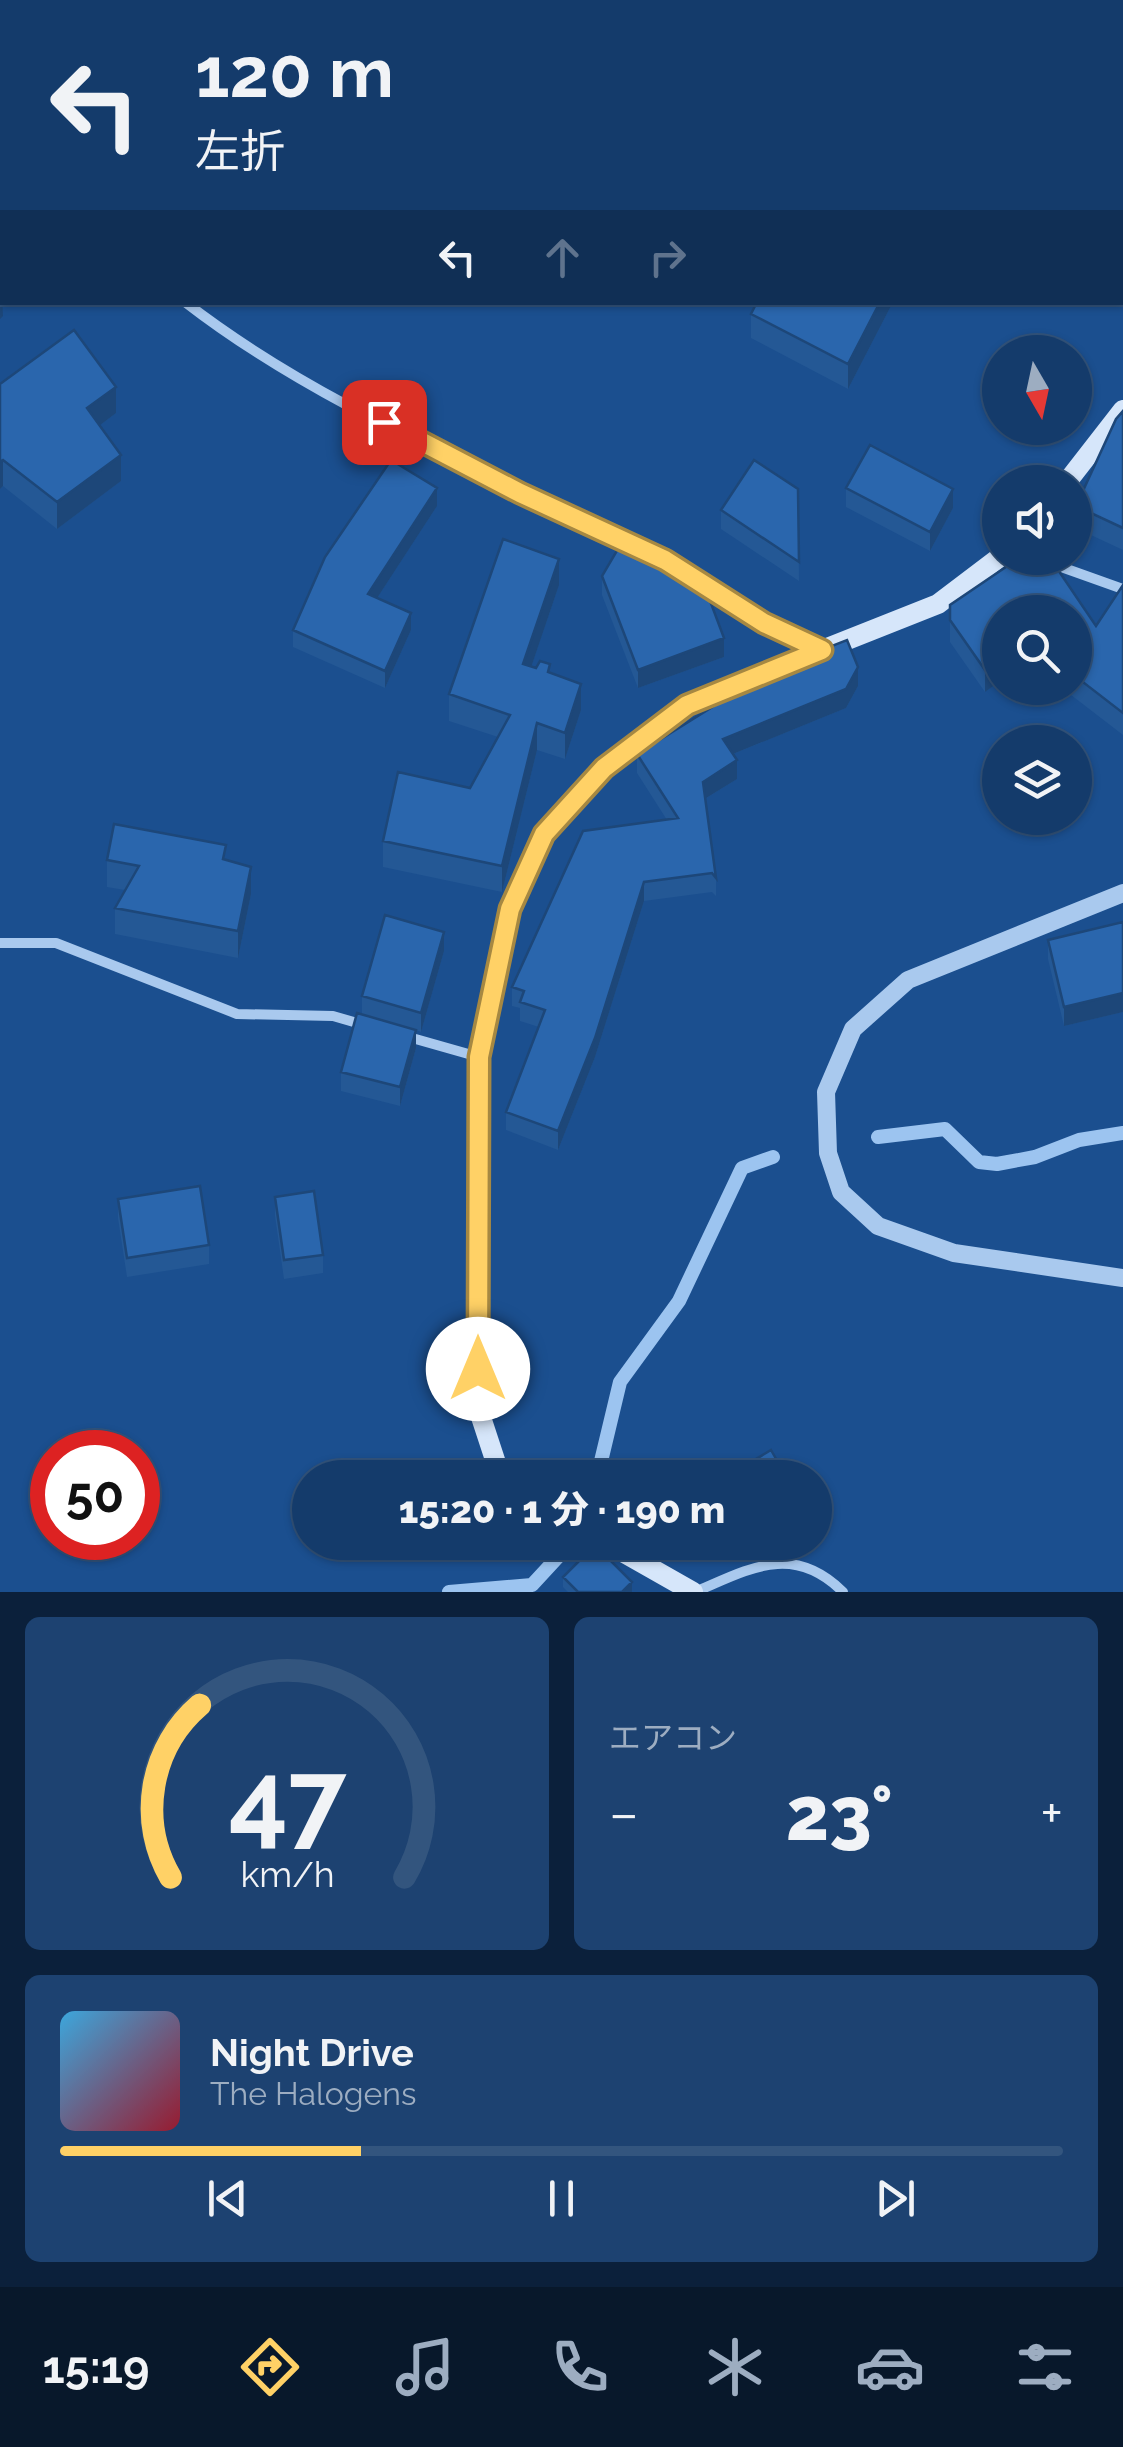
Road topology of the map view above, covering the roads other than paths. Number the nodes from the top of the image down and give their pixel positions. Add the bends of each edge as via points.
1 (190, 305) edge
2 (1123, 410) edge
3 (1080, 465) edge
4 (982, 571) edge
5 (1084, 575) edge
6 (1123, 589) edge
7 (822, 650) junction
8 (1123, 893) edge
9 (0, 943) edge
10 (370, 1026) edge
11 (388, 1032) edge
12 (479, 1057) junction
13 (1123, 1278) edge
14 (496, 1460) edge
15 (634, 1560) edge
16 (682, 1590) edge
17 (843, 1592) edge

1 - 7 street via 315,386 665,560 764,623
2 - 3 main road
4 - 7 main road via 938,604
5 - 6 street
7 - 12 main road via 687,705 604,768 544,834 510,909
8 - 13 street via 908,980 853,1029 826,1092 828,1153 842,1192 878,1226 954,1252
9 - 10 street via 56,943 238,1014 333,1016
11 - 12 street
12 - 14 main road via 478,1408
15 - 16 main road
16 - 17 street via 784,1562

